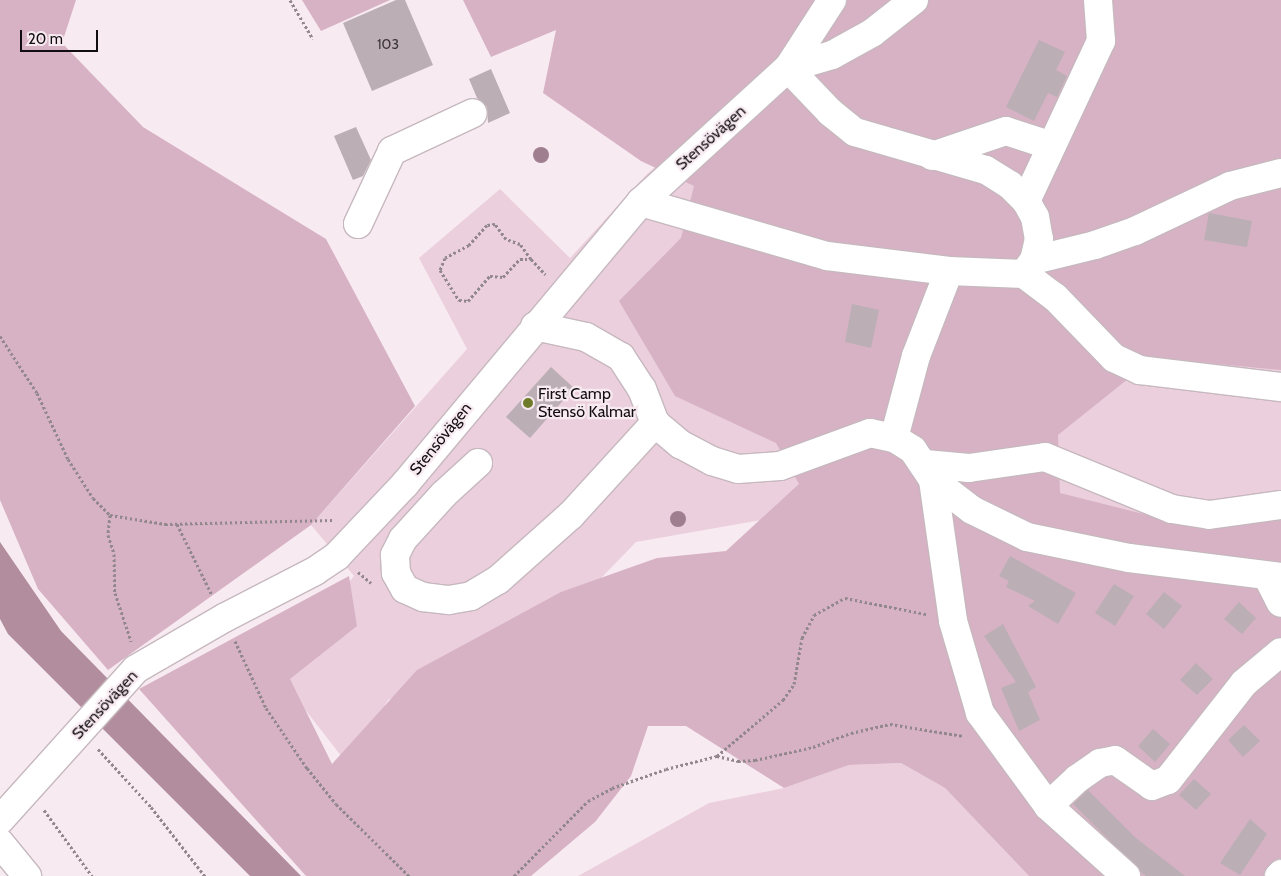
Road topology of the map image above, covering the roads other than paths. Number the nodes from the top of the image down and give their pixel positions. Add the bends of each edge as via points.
1 (832, 0) edge
2 (914, 0) edge
3 (1098, 0) edge
4 (788, 68) junction
5 (473, 113) dead end
6 (1052, 146) junction
7 (932, 156) junction
8 (1281, 174) edge
9 (1026, 201) junction
10 (641, 202) junction
11 (358, 224) dead end
12 (1029, 267) junction
13 (949, 271) junction
14 (534, 326) junction
15 (1281, 387) edge
16 (655, 424) junction
17 (894, 438) junction
18 (478, 463) dead end
19 (929, 472) junction
20 (1281, 506) edge
21 (1274, 576) edge
22 (1281, 603) edge
23 (1281, 652) edge
24 (1048, 806) junction
25 (0, 820) edge
26 (0, 843) edge
27 (27, 876) edge
28 (1126, 876) edge

1 - 4 street, Stensövägen
2 - 4 street via 872,33 832,55
3 - 6 street via 1101,41
4 - 7 street via 830,112 856,132
4 - 10 street, Stensövägen
5 - 11 street via 392,151
6 - 7 street via 1006,131
6 - 9 street
7 - 9 street via 986,170 1010,185
8 - 12 street via 1230,186 1135,231
9 - 12 street via 1035,217 1039,240
10 - 13 street via 826,256
10 - 14 street, Stensövägen
12 - 13 street
12 - 15 street via 1114,358 1140,370
13 - 17 street via 916,356
14 - 16 street via 586,336 620,357 642,389
14 - 25 street, Stensövägen via 372,520 337,556 136,669
16 - 17 street via 680,444 712,461 738,469 780,466 870,433
16 - 18 street via 551,534 498,580 471,596 450,600 398,596 395,554 403,539
17 - 19 street via 913,450
19 - 20 street via 1045,457 1172,509 1209,515
19 - 21 street via 972,510 1028,537 1130,558
19 - 24 street via 954,621 980,713
21 - 22 street
23 - 24 street via 1244,682 1168,780 1152,786 1115,760 1100,763 1076,779
24 - 28 street
26 - 27 street

